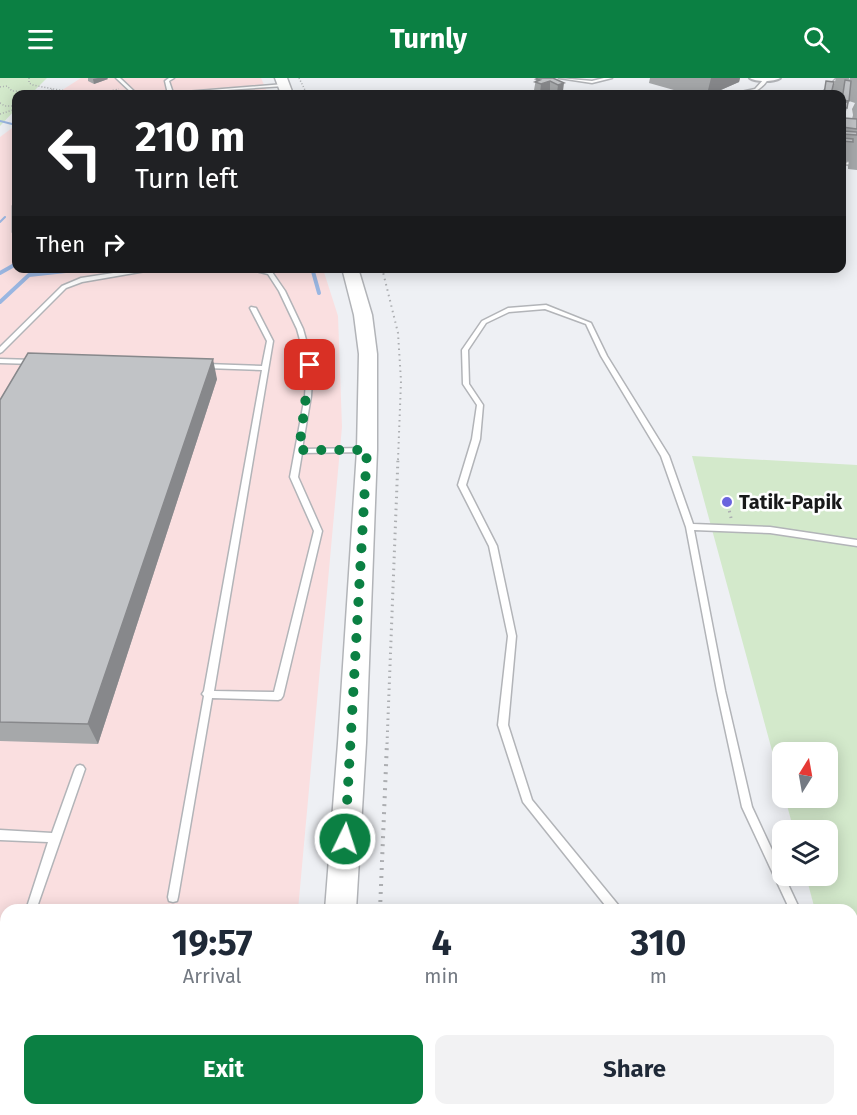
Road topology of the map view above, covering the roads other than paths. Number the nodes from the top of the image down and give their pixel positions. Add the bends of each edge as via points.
1 (118, 78) edge
2 (172, 78) edge
3 (561, 78) edge
4 (610, 78) edge
5 (754, 78) edge
6 (776, 78) edge
7 (839, 78) edge
8 (766, 79) edge
9 (284, 86) edge
10 (130, 90) edge
11 (170, 90) edge
12 (228, 90) edge
13 (827, 90) edge
14 (128, 273) edge
15 (270, 273) edge
16 (351, 273) edge
17 (253, 308) dead end
18 (0, 351) edge
19 (0, 361) edge
20 (46, 362) edge
21 (196, 366) edge
22 (265, 368) junction
23 (299, 450) junction
24 (367, 450) junction
25 (690, 527) junction
26 (857, 543) edge
27 (207, 694) junction
28 (80, 769) dead end
29 (0, 835) edge
30 (55, 838) junction
31 (173, 897) dead end
32 (33, 904) edge
33 (340, 904) edge
34 (610, 904) edge
35 (792, 904) edge

1 - 10 lane
2 - 11 lane via 167,81
3 - 4 lane via 592,82
5 - 8 street
6 - 8 street
7 - 13 lane
9 - 12 lane
14 - 18 lane via 81,280 64,287
15 - 23 lane via 300,329 310,365
16 - 24 street via 368,354
17 - 22 lane via 270,341
19 - 20 lane
21 - 22 lane
22 - 27 lane
23 - 24 lane
23 - 27 lane via 294,477 318,531 278,696
24 - 33 street
25 - 26 lane via 770,530
25 - 34 lane via 665,456 604,356 588,322 546,307 508,310 484,322 465,350 466,384 480,405 476,439 462,485 493,546 512,636 503,725 528,802
25 - 35 lane via 747,807
27 - 31 lane
28 - 30 lane
29 - 30 lane
30 - 32 lane

